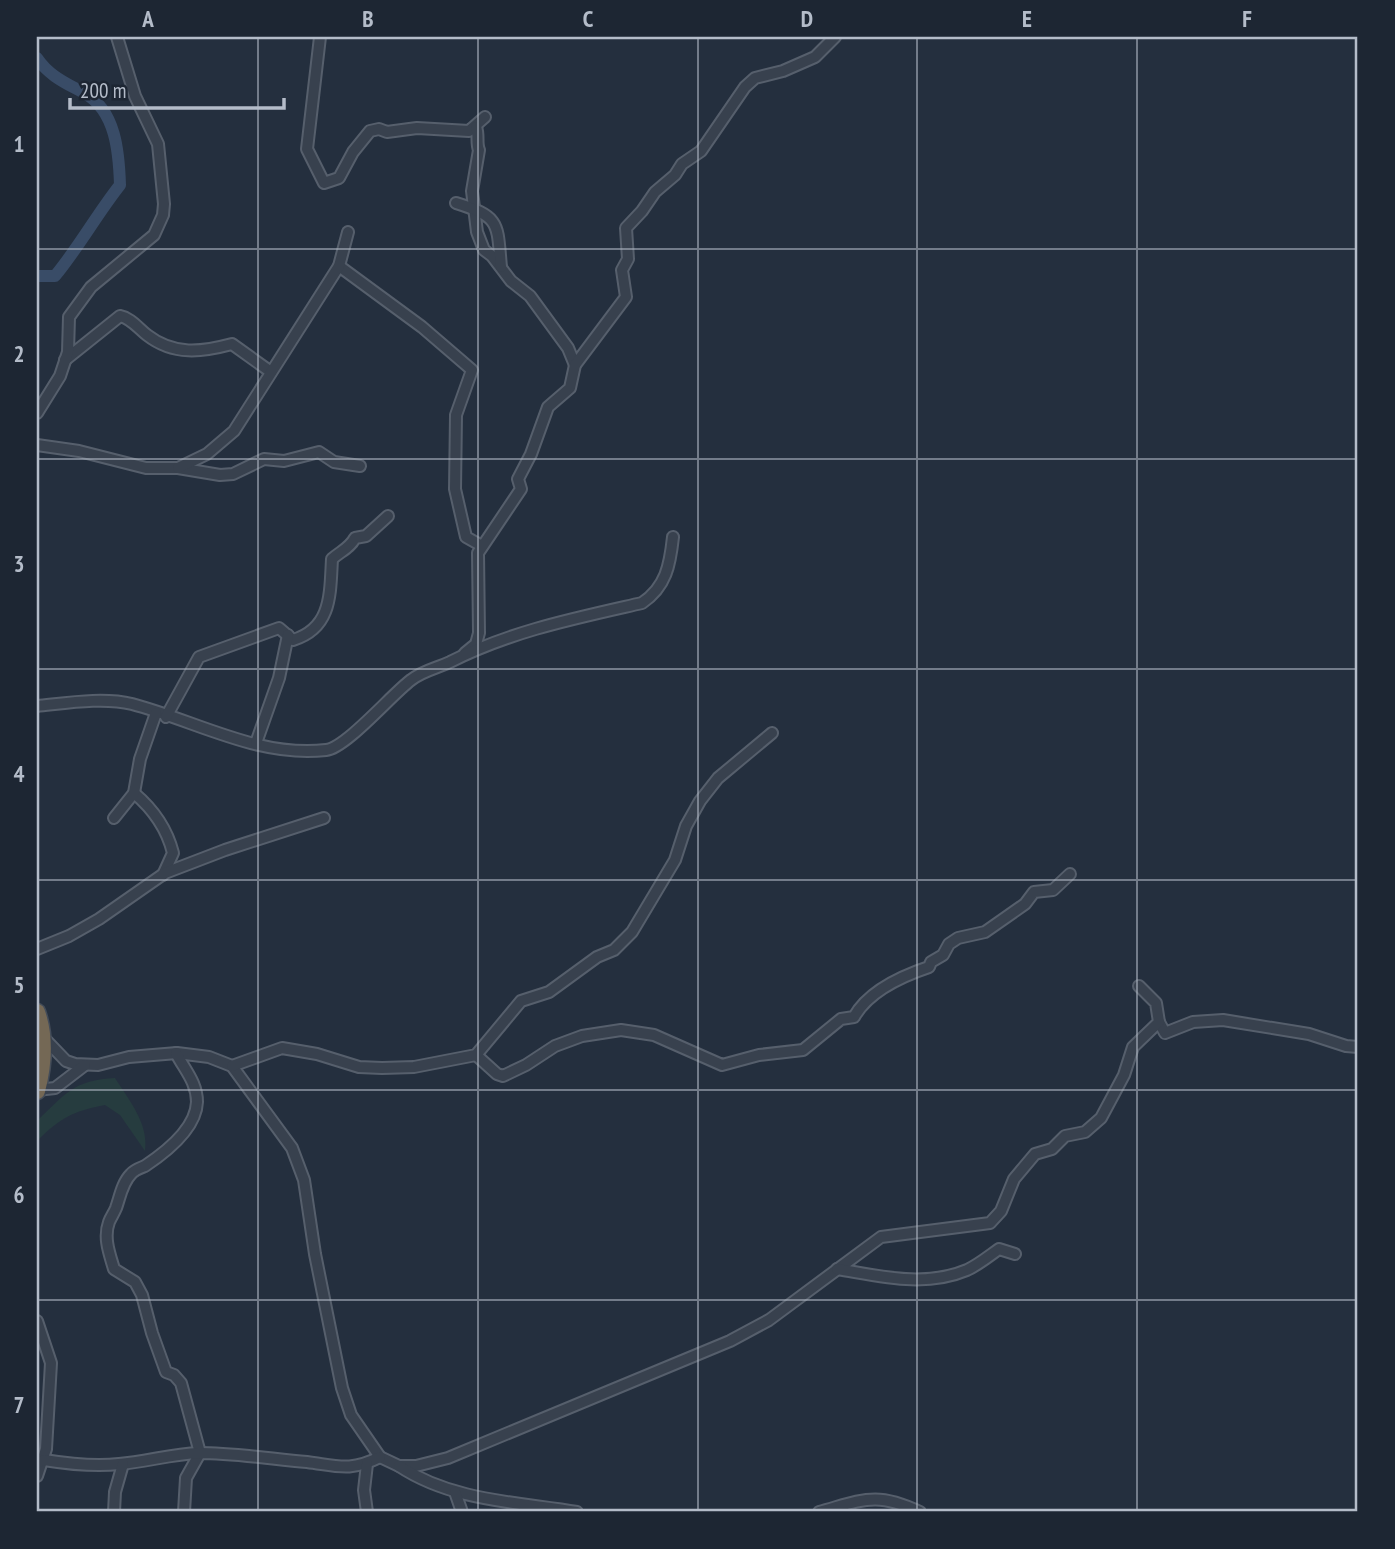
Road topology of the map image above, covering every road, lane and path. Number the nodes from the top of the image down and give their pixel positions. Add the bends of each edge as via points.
1 (117, 37) edge
2 (320, 37) edge
3 (835, 37) edge
4 (485, 117) dead end
5 (476, 127) junction
6 (456, 204) dead end
7 (474, 209) junction
8 (348, 232) dead end
9 (339, 267) junction
10 (501, 267) junction
11 (65, 360) junction
12 (575, 365) junction
13 (271, 372) junction
14 (37, 413) edge
15 (37, 445) edge
16 (360, 466) dead end
17 (178, 468) junction
18 (388, 516) dead end
19 (673, 537) dead end
20 (482, 545) junction
21 (288, 635) junction
22 (465, 653) junction
23 (37, 706) edge
24 (161, 715) junction
25 (772, 733) dead end
26 (256, 743) junction
27 (134, 793) junction
28 (114, 818) dead end
29 (324, 818) dead end
30 (1070, 874) dead end
31 (163, 875) junction
32 (37, 949) edge
33 (1139, 986) dead end
34 (37, 1012) edge
35 (1159, 1022) junction
36 (43, 1037) junction
37 (1358, 1047) edge
38 (176, 1053) junction
39 (475, 1055) junction
40 (85, 1065) junction
41 (232, 1066) junction
42 (37, 1091) edge
43 (1015, 1254) dead end
44 (836, 1269) junction
45 (37, 1321) edge
46 (200, 1453) junction
47 (380, 1457) junction
48 (40, 1462) edge
49 (122, 1464) junction
50 (367, 1464) junction
51 (399, 1466) junction
52 (37, 1476) edge
53 (455, 1492) junction
54 (492, 1506) edge
55 (114, 1512) edge
56 (184, 1512) edge
57 (367, 1512) edge
58 (462, 1512) edge
59 (577, 1512) edge
60 (819, 1512) edge
61 (920, 1512) edge

1 - 11 street via 135,96 158,144 163,215 155,235 92,287 69,317
2 - 5 street via 307,149 324,183 339,178 370,131 469,131
3 - 12 street via 815,57 755,78 738,94 695,157 655,191 626,228 625,297
4 - 5 street
5 - 7 street via 480,150 472,191
6 - 7 street
7 - 10 street via 484,250
7 - 10 street via 497,227
8 - 9 street
9 - 13 street
9 - 20 street via 422,327 471,370 456,415 455,489 466,537
10 - 12 street via 541,310
11 - 13 street via 120,316 149,337 182,352 232,344
11 - 14 street
12 - 20 street via 570,388 548,407 518,478 521,489
13 - 17 street via 234,431 207,454
15 - 17 street via 146,468
16 - 17 street via 334,462 319,452 284,460 264,459 233,474
18 - 21 street via 332,559 328,604 319,625 308,635 293,639
19 - 22 street via 665,581 642,603 542,625
20 - 22 street via 478,553 479,633 477,645
21 - 24 street via 279,628 199,657
21 - 26 street via 279,678
22 - 26 street via 414,678 330,750 285,751
23 - 24 street via 110,701
24 - 26 street
24 - 27 street via 140,759
25 - 39 street via 718,778 699,801 676,860 632,932 614,950 549,992 521,1001
27 - 28 street
27 - 31 street via 148,805 170,842 173,853
29 - 31 street
30 - 39 street via 1053,890 1034,892 985,932 948,944 929,967 903,976 860,1007 854,1017 841,1019 803,1049 722,1065 654,1035 621,1030 555,1046 503,1076
31 - 32 street via 99,919
33 - 35 street via 1156,1003
34 - 36 highway
35 - 37 street via 1164,1033 1192,1022 1223,1020
35 - 44 street via 1133,1047 1101,1118 1085,1132 1065,1136 1052,1149 1035,1154 1014,1179 1001,1211 990,1223 881,1237
36 - 40 street via 66,1061
36 - 42 highway
38 - 40 street
38 - 41 street via 209,1057
38 - 46 street via 195,1088 192,1123 157,1157 131,1174 108,1224 107,1244 114,1269 135,1282 142,1295 166,1372 181,1383
39 - 41 street via 414,1068 383,1068 359,1067 282,1048
40 - 42 street via 55,1088
41 - 47 street via 292,1148 304,1180 342,1388 351,1415
43 - 44 street via 999,1249 969,1269 909,1281
44 - 51 street via 769,1320 730,1341 448,1458
45 - 48 street via 51,1363 50,1408
46 - 49 street
46 - 50 street via 340,1468
46 - 56 street via 186,1478
47 - 50 street
47 - 51 street
48 - 49 street
48 - 52 street
49 - 55 street
50 - 57 street
51 - 53 street via 418,1479
53 - 54 street
53 - 58 street
54 - 59 street
60 - 61 street via 883,1498

